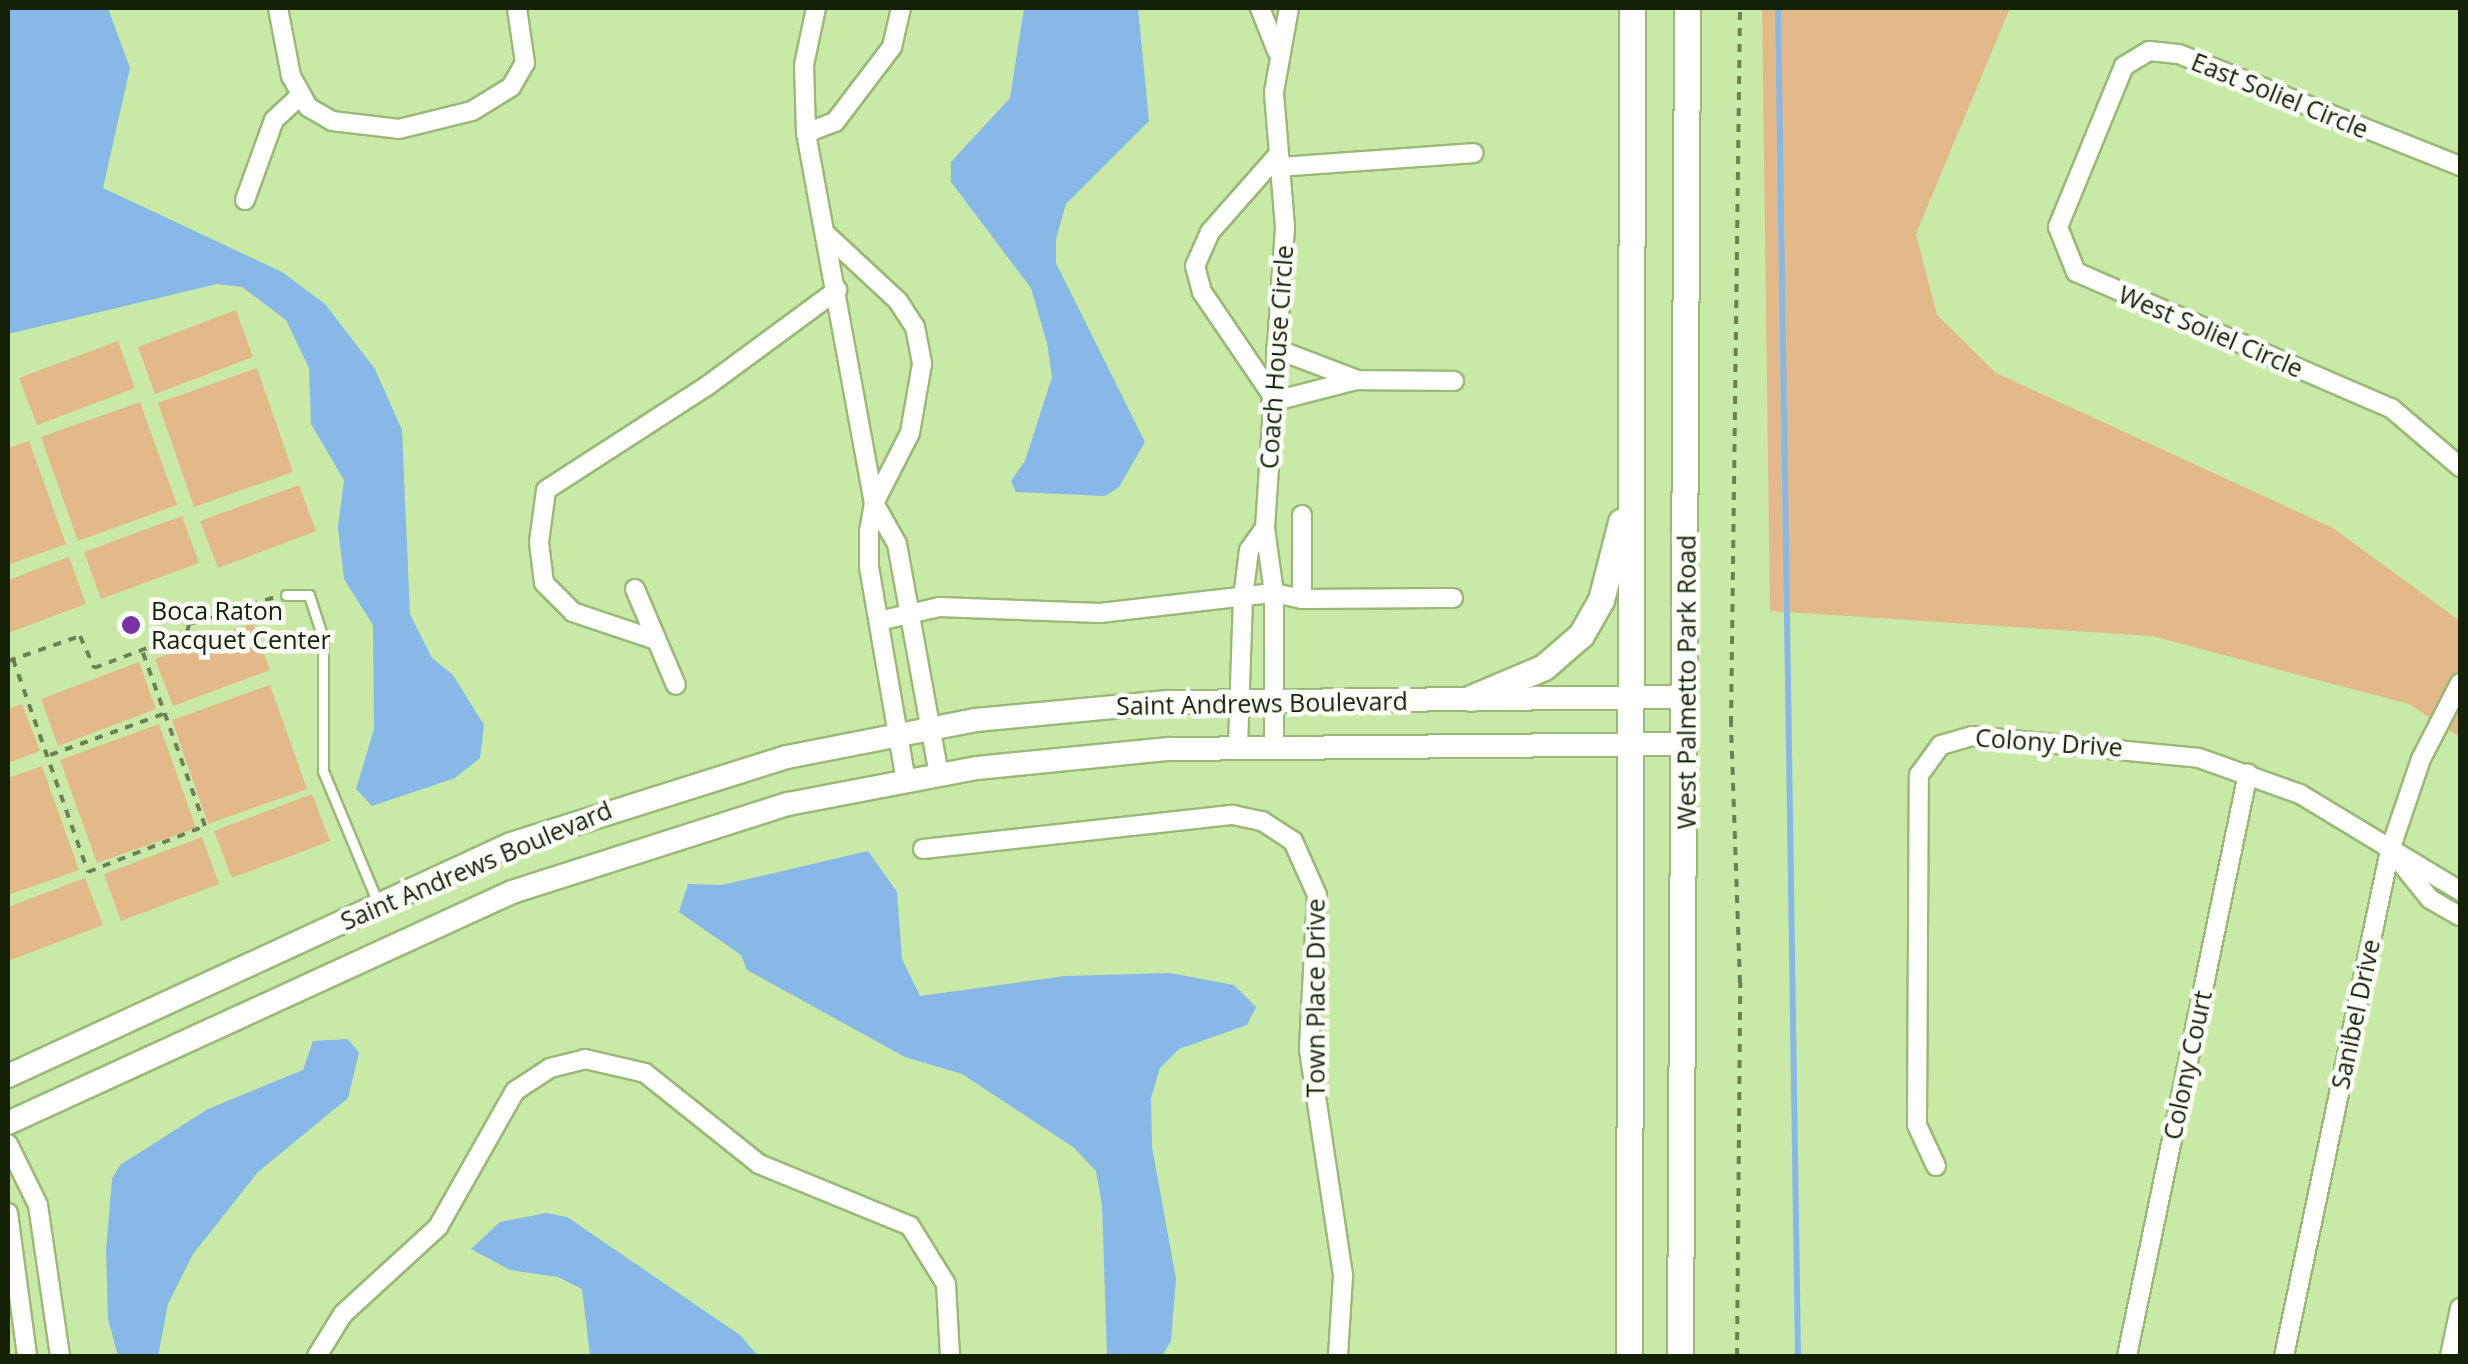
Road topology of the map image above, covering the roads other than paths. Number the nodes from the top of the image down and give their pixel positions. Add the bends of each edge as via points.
1 (278, 8) edge
2 (518, 8) edge
3 (816, 8) edge
4 (901, 8) edge
5 (1260, 8) edge
6 (1289, 8) edge
7 (1632, 8) edge
8 (1686, 8) edge
9 (1277, 51) junction
10 (299, 97) junction
11 (806, 133) junction
12 (2091, 144) joint
13 (1473, 153) dead end
14 (1279, 161) junction
15 (2460, 166) edge
16 (245, 200) dead end
17 (827, 235) junction
18 (837, 290) junction
19 (1276, 349) junction
20 (1356, 380) junction
21 (1454, 381) dead end
22 (1271, 398) junction
23 (2460, 467) edge
24 (1631, 484) junction
25 (874, 503) junction
26 (1302, 515) dead end
27 (1265, 528) junction
28 (636, 589) dead end
29 (1274, 593) junction
30 (286, 596) road end
31 (1243, 598) junction
32 (1453, 598) dead end
33 (1302, 599) junction
34 (912, 610) junction
35 (879, 622) junction
36 (656, 640) junction
37 (2460, 683) edge
38 (676, 685) dead end
39 (1686, 697) junction
40 (1471, 698) junction
41 (1630, 698) junction
42 (1270, 701) junction
43 (1237, 702) junction
44 (930, 728) junction
45 (901, 733) junction
46 (1686, 744) junction
47 (1274, 745) junction
48 (1630, 745) junction
49 (1238, 746) junction
50 (2248, 773) junction
51 (939, 776) junction
52 (906, 781) junction
53 (923, 849) dead end
54 (2390, 850) junction
55 (2460, 891) edge
56 (378, 903) junction
57 (2460, 916) edge
58 (8, 1076) edge
59 (8, 1123) edge
60 (8, 1144) edge
61 (1936, 1166) dead end
62 (8, 1213) edge
63 (2460, 1308) edge
64 (23, 1352) edge
65 (60, 1356) edge
66 (317, 1356) edge
67 (950, 1356) edge
68 (1338, 1356) edge
69 (1630, 1356) edge
70 (1680, 1356) edge
71 (2126, 1356) edge
72 (2284, 1356) edge
73 (2450, 1356) edge

1 - 10 street
2 - 10 street via 525,48 520,74 472,111 429,125 369,128 319,116
3 - 11 street via 804,65
4 - 11 street via 892,46 835,122
5 - 9 street
6 - 9 street, Coach House Circle
7 - 24 main road
8 - 39 main road, West Palmetto Park Road
9 - 14 street, Coach House Circle
10 - 16 street via 274,120
11 - 17 street
12 - 15 street, East Soliel Circle via 2124,66 2161,50
12 - 23 street, West Soliel Circle via 2058,227 2076,272 2390,408
13 - 14 street
14 - 19 street, Coach House Circle via 1284,277
14 - 22 street via 1210,232 1194,266 1202,292
17 - 18 street
17 - 25 street via 898,301 915,327 922,364 901,460
18 - 25 street
18 - 36 street via 707,386 546,490 539,542 544,583 574,612
19 - 20 street
19 - 22 street, Coach House Circle
20 - 21 street
20 - 22 street
22 - 27 street, Coach House Circle
24 - 40 main road via 1600,600 1581,635 1544,666
24 - 41 main road
25 - 34 street via 897,544
25 - 35 street via 869,567
26 - 33 street
27 - 29 street, Coach House Circle
27 - 31 street, Coach House Circle via 1250,550
28 - 36 street
29 - 31 street
29 - 33 street
29 - 42 street, Coach House Circle
30 - 56 lane via 309,594 324,638 324,770
31 - 34 street via 1100,613
31 - 43 street, Coach House Circle
32 - 33 street
34 - 35 street
34 - 44 street
35 - 45 street
36 - 38 street
37 - 54 street, Sanibel Drive via 2421,759
39 - 41 street, Saint Andrews Boulevard
39 - 46 main road, West Palmetto Park Road
40 - 41 street, Saint Andrews Boulevard
40 - 42 street, Saint Andrews Boulevard
41 - 48 main road
42 - 43 street, Saint Andrews Boulevard
42 - 47 street, Coach House Circle
43 - 44 street, Saint Andrews Boulevard via 1072,709
43 - 49 street, Coach House Circle
44 - 45 street, Saint Andrews Boulevard
44 - 51 street
45 - 52 street
45 - 56 street, Saint Andrews Boulevard via 786,757 601,811
46 - 48 street, Saint Andrews Boulevard
46 - 70 main road, West Palmetto Park Road
47 - 48 street, Saint Andrews Boulevard
47 - 49 street, Saint Andrews Boulevard
48 - 69 main road
49 - 51 street, Saint Andrews Boulevard via 1073,756
50 - 54 street, Colony Drive via 2300,794
50 - 61 street, Colony Drive via 2147,749 1991,737 1957,737 1932,752 1919,775 1917,1126
50 - 71 street, Colony Court
51 - 52 street, Saint Andrews Boulevard
52 - 59 street, Saint Andrews Boulevard via 694,829 512,892
53 - 68 street, Town Place Drive via 1233,814 1262,821 1293,842 1310,866 1317,895 1310,1050 1343,1276
54 - 55 street, Colony Drive
54 - 57 street via 2430,899
54 - 72 street, Sanibel Drive
56 - 58 street, Saint Andrews Boulevard
60 - 65 street via 38,1205
62 - 64 street
63 - 73 street
66 - 67 street via 343,1314 438,1227 515,1091 550,1068 599,1059 645,1072 759,1164 910,1226 946,1284

